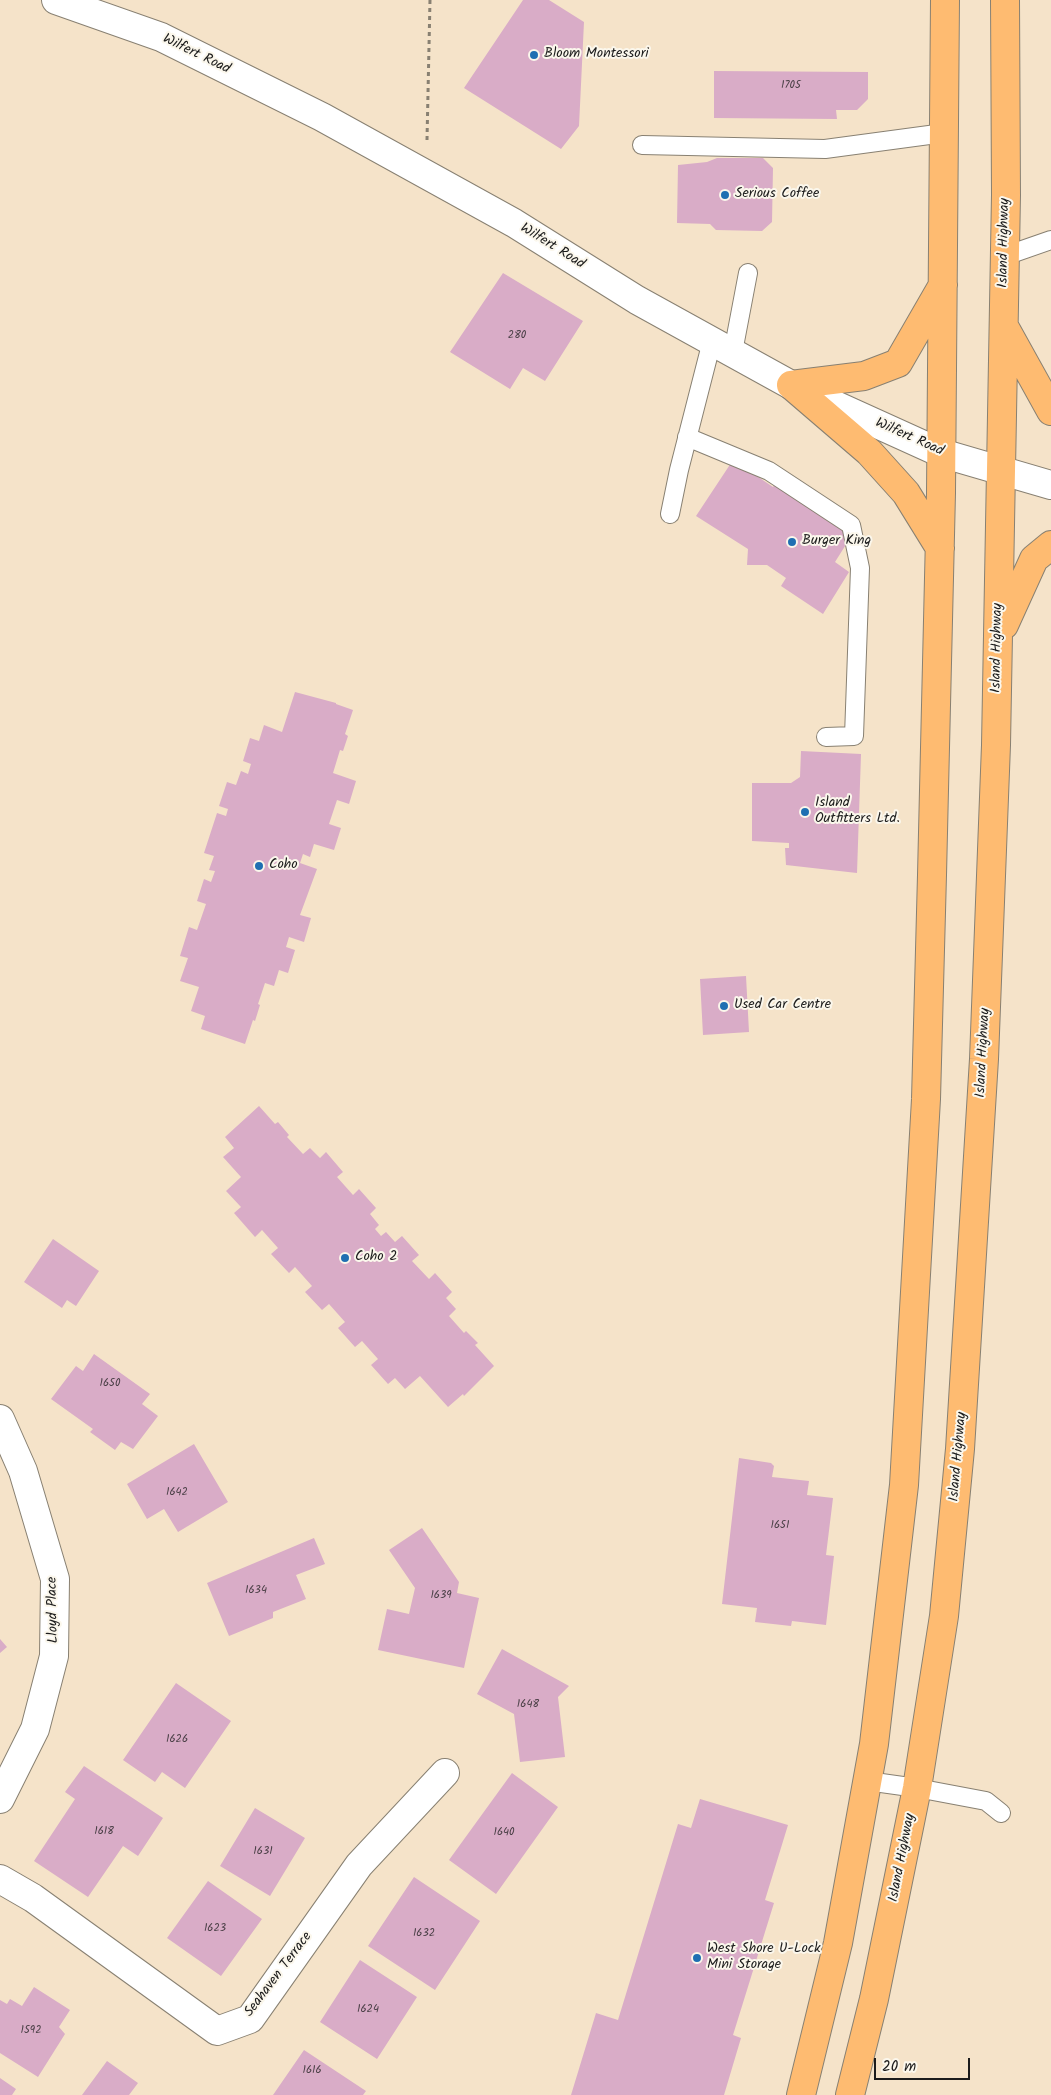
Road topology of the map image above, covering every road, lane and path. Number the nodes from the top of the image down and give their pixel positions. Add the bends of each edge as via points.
1 (56, 0) edge
2 (430, 0) edge
3 (945, 0) edge
4 (1005, 0) edge
5 (944, 133) junction
6 (642, 145) dead end
7 (424, 173) junction
8 (1051, 240) edge
9 (1005, 256) junction
10 (748, 272) dead end
11 (944, 284) junction
12 (1004, 327) junction
13 (722, 347) junction
14 (791, 385) junction
15 (1051, 411) edge
16 (687, 437) junction
17 (941, 453) junction
18 (1002, 469) junction
19 (1051, 485) edge
20 (670, 514) dead end
21 (1051, 545) edge
22 (940, 548) junction
23 (999, 638) junction
24 (826, 738) dead end
25 (0, 1419) edge
26 (445, 1773) dead end
27 (867, 1781) junction
28 (917, 1788) junction
29 (0, 1799) edge
30 (1001, 1812) dead end
31 (0, 1880) edge
32 (801, 2095) edge
33 (850, 2095) edge

1 - 7 street, Wilfert Road via 161,37 322,117
2 - 7 path
3 - 5 main road
4 - 9 main road, Island Highway
5 - 6 lane via 825,150
5 - 11 main road
7 - 13 street, Wilfert Road via 514,222 637,300
8 - 9 lane
9 - 12 main road, Island Highway
10 - 13 lane
11 - 14 main road via 898,363 864,376
11 - 17 main road
12 - 15 main road
12 - 18 main road, Island Highway
13 - 14 street, Wilfert Road
13 - 16 lane
14 - 17 street, Wilfert Road
14 - 22 main road via 869,452 906,492
16 - 20 lane
16 - 24 lane via 769,471 851,525 860,568 854,736
17 - 18 street, Wilfert Road
17 - 22 main road
18 - 19 street, Wilfert Road
18 - 23 main road, Island Highway
21 - 23 main road via 1034,559
22 - 27 main road via 926,1099 906,1456 874,1744
23 - 28 main road, Island Highway via 984,1059 960,1449 944,1616
25 - 29 street, Lloyd Place via 23,1471 55,1579 54,1656 35,1729
26 - 31 street, Seahaven Terrace via 359,1865 250,2019 217,2031 33,1898
27 - 28 lane
27 - 32 main road via 838,1943
28 - 30 lane via 986,1801
28 - 33 main road, Island Highway via 874,1999

